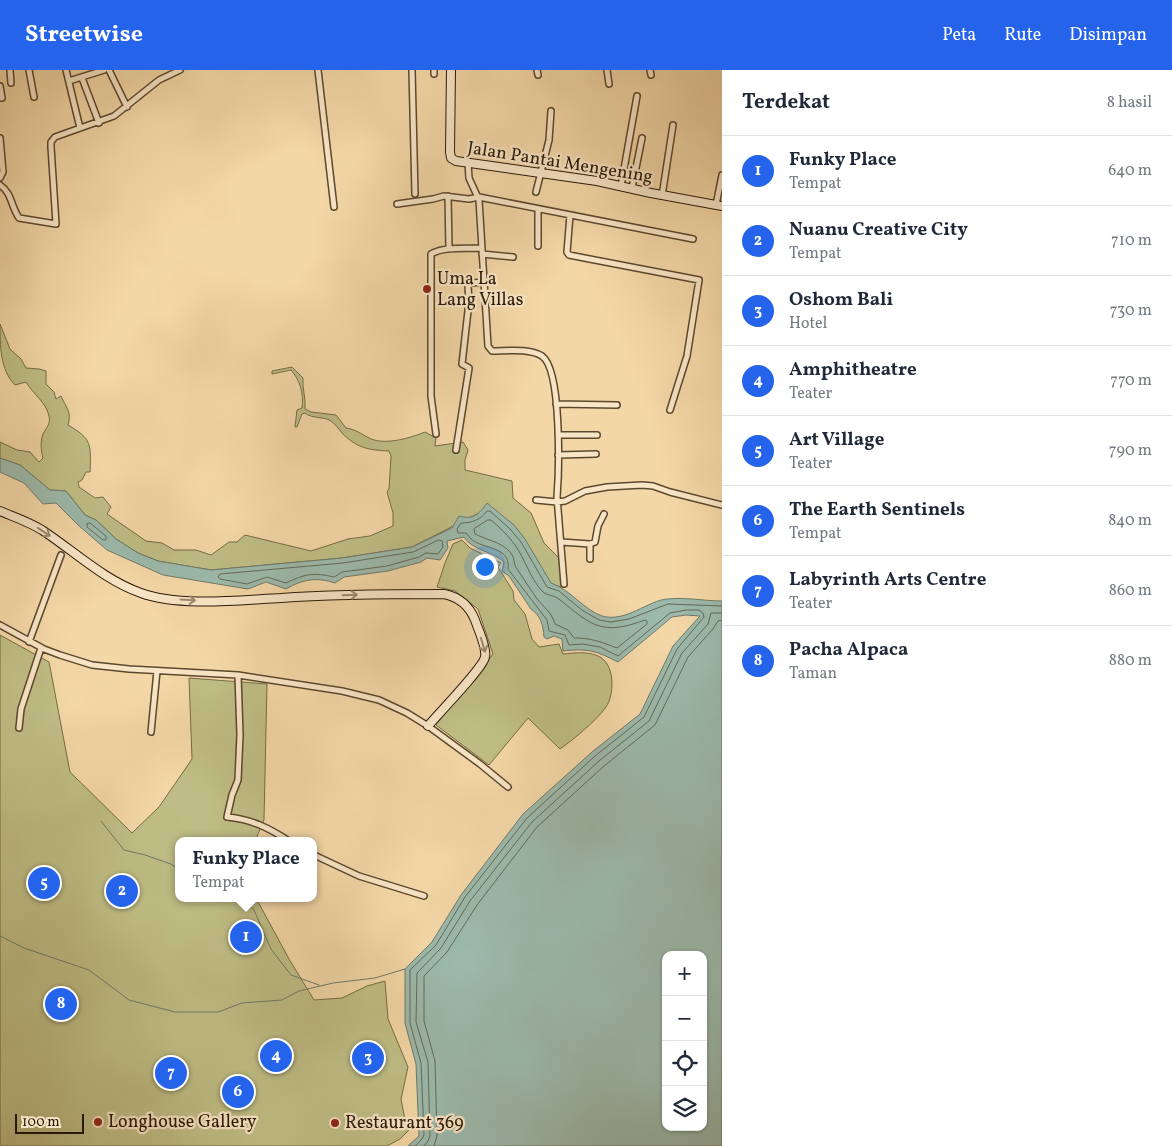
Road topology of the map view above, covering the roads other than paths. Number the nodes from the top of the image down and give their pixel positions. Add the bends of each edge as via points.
1 (10, 70) edge
2 (29, 70) edge
3 (66, 70) edge
4 (104, 70) edge
5 (109, 70) edge
6 (180, 70) edge
7 (318, 70) edge
8 (412, 70) edge
9 (451, 70) edge
10 (607, 70) edge
11 (171, 72) edge
12 (82, 78) junction
13 (69, 81) junction
14 (11, 83) dead end
15 (609, 84) dead end
16 (0, 86) edge
17 (637, 96) dead end
18 (34, 97) dead end
19 (0, 98) edge
20 (127, 107) junction
21 (551, 111) dead end
22 (99, 123) junction
23 (673, 125) dead end
24 (80, 128) junction
25 (0, 138) edge
26 (642, 138) dead end
27 (468, 163) junction
28 (542, 172) junction
29 (722, 175) edge
30 (0, 178) edge
31 (0, 185) edge
32 (621, 186) junction
33 (632, 188) junction
34 (536, 192) dead end
35 (415, 194) dead end
36 (448, 196) junction
37 (662, 196) junction
38 (479, 198) junction
39 (397, 204) dead end
40 (719, 206) edge
41 (334, 207) dead end
42 (538, 209) junction
43 (570, 215) junction
44 (693, 239) dead end
45 (538, 246) dead end
46 (449, 249) junction
47 (482, 251) junction
48 (513, 257) dead end
49 (484, 282) junction
50 (556, 404) junction
51 (617, 405) dead end
52 (670, 410) dead end
53 (436, 434) dead end
54 (558, 435) junction
55 (597, 436) dead end
56 (456, 450) dead end
57 (596, 454) dead end
58 (558, 455) junction
59 (536, 500) dead end
60 (557, 502) junction
61 (722, 505) edge
62 (0, 511) edge
63 (604, 514) dead end
64 (560, 542) junction
65 (590, 544) junction
66 (60, 555) dead end
67 (590, 559) dead end
68 (564, 584) dead end
69 (0, 625) edge
70 (29, 642) junction
71 (41, 648) junction
72 (157, 671) junction
73 (238, 676) junction
74 (428, 726) junction
75 (19, 728) dead end
76 (151, 732) dead end
77 (508, 787) dead end
78 (282, 837) edge
79 (317, 856) edge
80 (424, 896) dead end

1 - 14 street
2 - 18 street
3 - 13 street
4 - 12 street
5 - 20 street
6 - 11 street
7 - 41 street
8 - 35 street
9 - 27 street, Jalan Pantai Mengening via 450,155 456,161
10 - 15 street
11 - 20 street
12 - 13 street
12 - 22 street
13 - 24 street
16 - 19 street
17 - 32 street
20 - 22 street
21 - 28 street
22 - 24 street
23 - 37 street
24 - 31 street via 51,142 56,224 19,218 8,192
25 - 30 street via 3,167
26 - 33 street
27 - 28 street, Jalan Pantai Mengening
27 - 38 street via 469,178
28 - 32 street, Jalan Pantai Mengening
28 - 34 street
29 - 40 street
32 - 33 street, Jalan Pantai Mengening
33 - 37 street, Jalan Pantai Mengening
36 - 38 street
36 - 39 street
36 - 46 street
37 - 40 street, Jalan Pantai Mengening
38 - 42 street
38 - 47 street
42 - 43 street
42 - 45 street
43 - 44 street
43 - 52 street via 569,256 699,280 686,356
46 - 47 street
46 - 53 street via 431,254 432,396
47 - 48 street
47 - 49 street
49 - 50 street via 489,349 528,352 544,357 553,376
49 - 56 street via 468,286 462,364 469,368
50 - 51 street
50 - 54 street
54 - 55 street
54 - 58 street
57 - 58 street
58 - 60 street
59 - 60 street
60 - 61 street via 585,491 642,485
60 - 64 street
62 -> 74 street via 40,529 86,563 148,596 213,601 355,594 444,594 455,597 473,616 485,657 476,672
63 - 65 street via 596,541
64 - 65 street
64 - 68 street
65 - 67 street
66 - 70 street
69 - 70 street
70 - 71 street
71 - 72 street via 92,665
71 - 75 street via 21,709
72 - 73 street
72 - 76 street
73 - 74 street via 367,697 390,705
73 - 78 street via 238,780 227,817 260,824
74 - 77 street
79 - 80 street via 359,876

